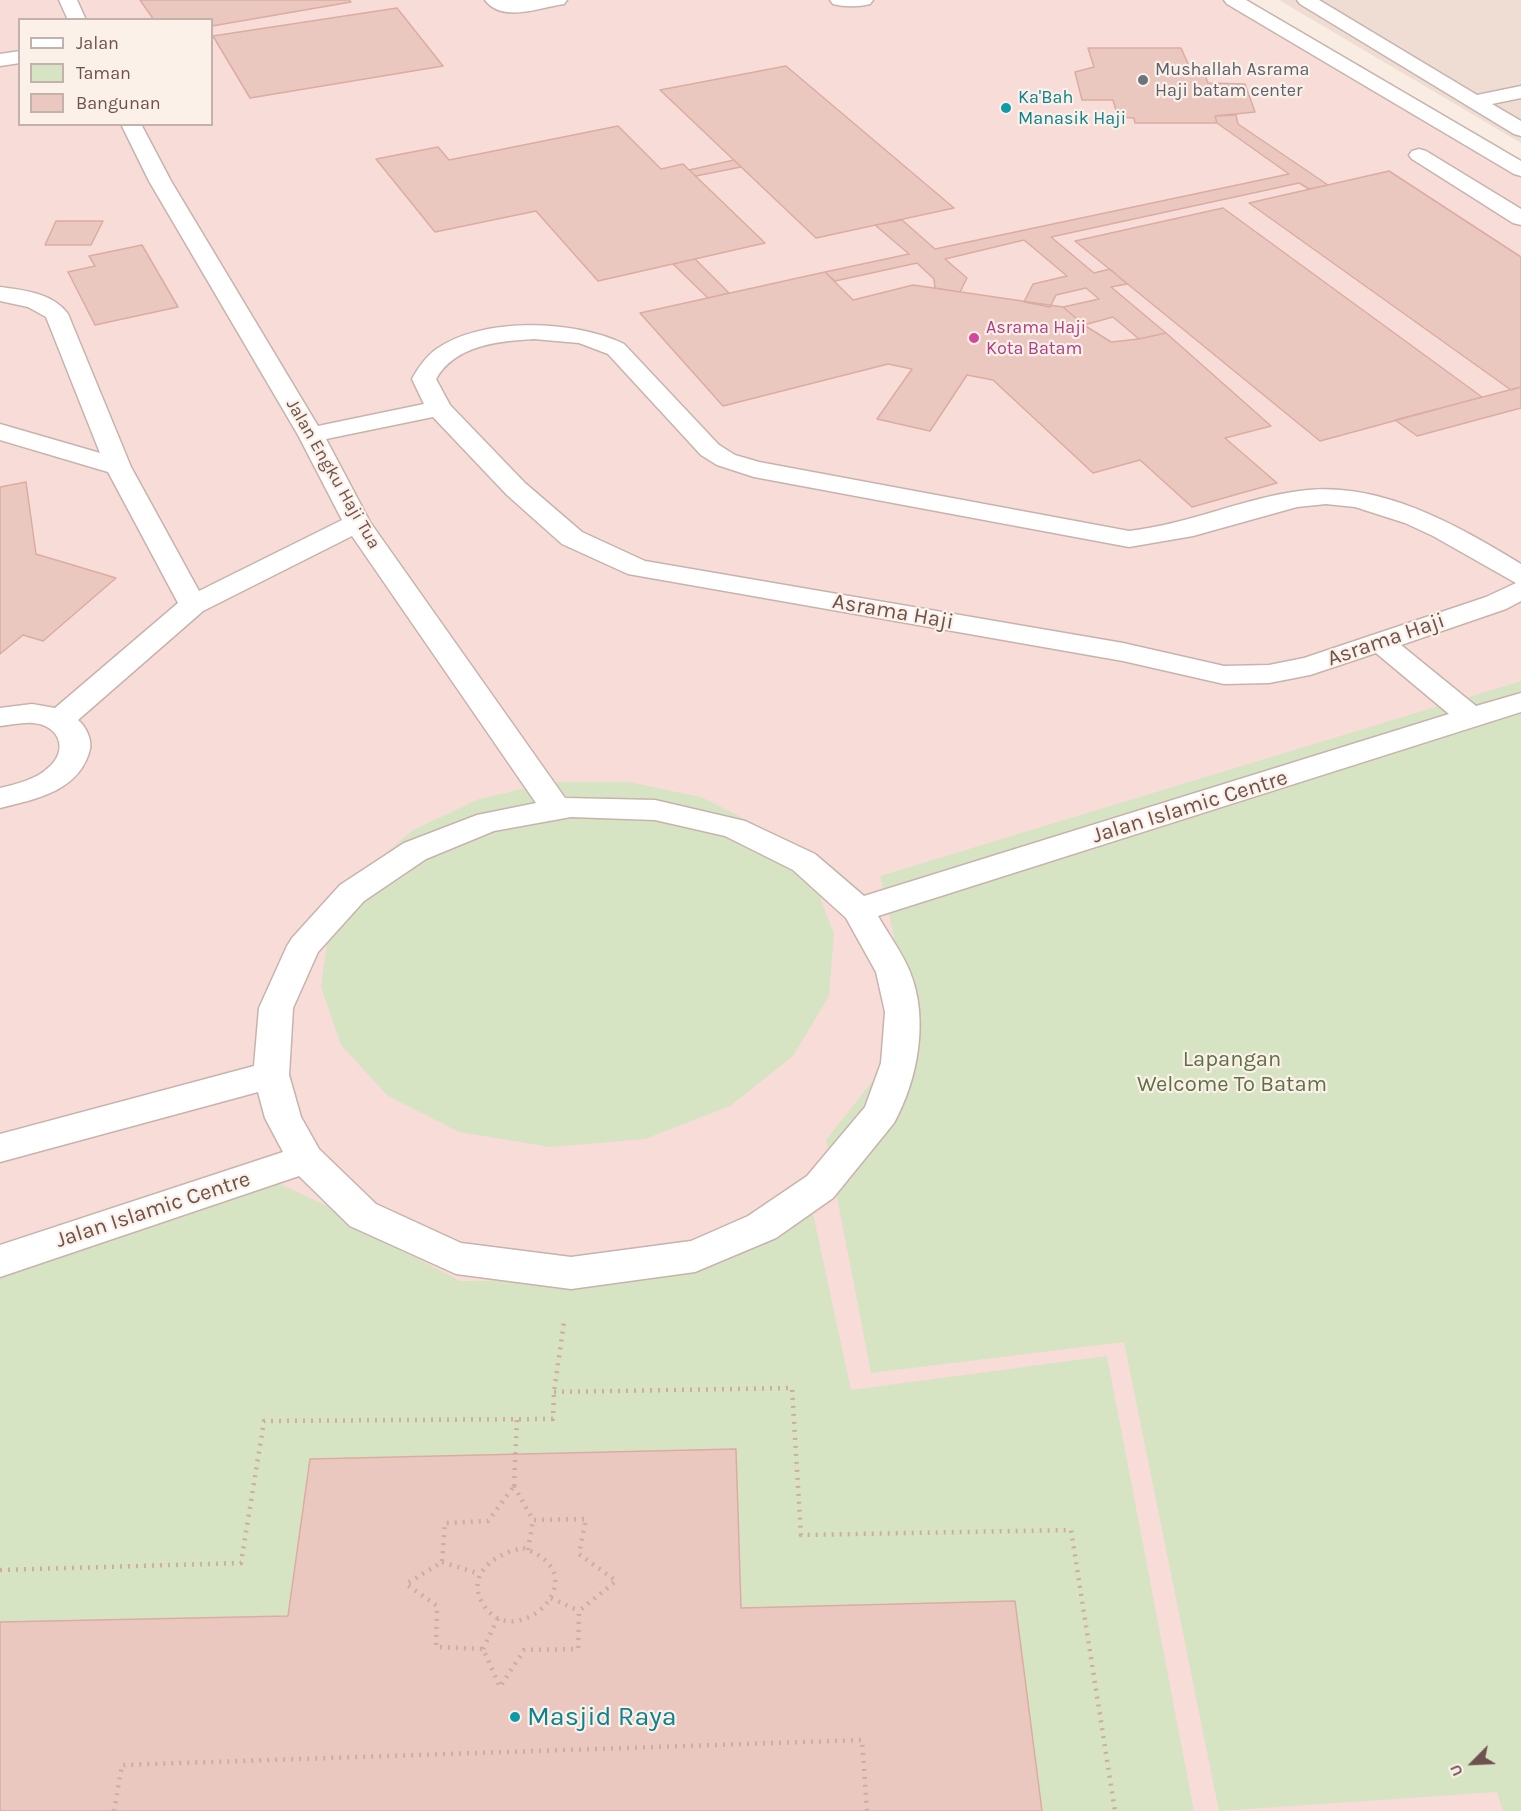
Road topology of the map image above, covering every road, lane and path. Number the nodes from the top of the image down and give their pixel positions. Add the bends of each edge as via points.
1 (68, 0) edge
2 (494, 0) edge
3 (558, 0) edge
4 (839, 0) edge
5 (864, 0) edge
6 (1233, 0) edge
7 (1306, 0) edge
8 (76, 18) edge
9 (18, 57) edge
10 (0, 60) edge
11 (1521, 92) edge
12 (1473, 102) junction
13 (132, 126) edge
14 (1521, 130) edge
15 (1419, 155) dead end
16 (1521, 170) edge
17 (1521, 218) edge
18 (0, 294) edge
19 (439, 408) junction
20 (0, 432) edge
21 (311, 435) junction
22 (118, 467) junction
23 (357, 523) junction
24 (1521, 576) edge
25 (1509, 596) edge
26 (193, 605) junction
27 (1521, 619) edge
28 (1379, 641) junction
29 (1521, 702) edge
30 (0, 717) edge
31 (1472, 718) junction
32 (60, 720) junction
33 (0, 798) edge
34 (557, 810) junction
35 (858, 910) junction
36 (271, 1075) junction
37 (0, 1148) edge
38 (306, 1159) junction
39 (0, 1261) edge
40 (571, 1274) junction
41 (554, 1392) junction
42 (517, 1418) junction
43 (514, 1486) junction
44 (533, 1520) junction
45 (528, 1550) junction
46 (442, 1562) junction
47 (0, 1570) edge
48 (480, 1574) junction
49 (551, 1598) junction
50 (579, 1611) junction
51 (498, 1618) junction
52 (483, 1649) junction
53 (114, 1811) edge
54 (867, 1811) edge
55 (1115, 1811) edge

1 - 8 street
2 - 3 street via 513,7
4 - 5 street
6 - 16 street
7 - 12 street
9 - 10 street
11 - 12 street
12 - 14 street
13 - 21 street, Jalan Engku Haji Tua via 160,181
15 - 17 street
18 - 22 street via 30,299 56,314
19 - 21 street
19 - 24 street, Asrama Haji via 424,379 433,363 453,349 508,334 569,334 596,339 618,350 710,450 754,470 1129,539 1155,537 1299,499 1328,496 1361,500 1430,524
19 - 28 street, Asrama Haji via 516,489 572,538 638,568 1123,652 1224,675 1269,674 1310,666
20 - 22 street
21 - 23 street, Jalan Engku Haji Tua
22 - 26 street
23 - 26 street
23 - 34 street, Jalan Engku Haji Tua
25 - 27 street
25 - 28 street, Asrama Haji
26 - 32 street
28 - 31 street
29 - 31 street, Jalan Islamic Centre
30 - 32 street via 24,714
31 - 35 street, Jalan Islamic Centre
32 - 33 street via 72,729 77,741 77,753 69,767 38,789
34 - 35 street via 655,810 734,828 804,862
34 - 36 street via 488,822 415,851 352,893 304,946 276,1008
35 - 40 street via 893,972 902,1012 899,1063 881,1113 820,1187 762,1227 695,1256
36 - 37 street
36 - 38 street via 283,1118
38 - 39 street, Jalan Islamic Centre
38 - 40 street via 363,1215 456,1258
40 - 41 path
41 - 42 path via 553,1419
41 - 55 path via 792,1388 801,1535 1071,1530
42 - 43 path
42 - 47 path via 264,1420 242,1563
43 - 44 path
43 - 46 path via 488,1521 445,1523
44 - 45 path
44 - 50 path via 586,1519 579,1554 616,1581
45 - 48 path via 498,1554
45 - 49 path via 536,1551 553,1568 556,1580
46 - 48 path
46 - 52 path via 406,1584 437,1606 436,1647
48 - 51 path via 479,1597 484,1607
49 - 50 path
49 - 51 path via 530,1619
50 - 52 path via 578,1649 524,1650 500,1687
51 - 52 path
53 - 54 path via 122,1765 862,1740

